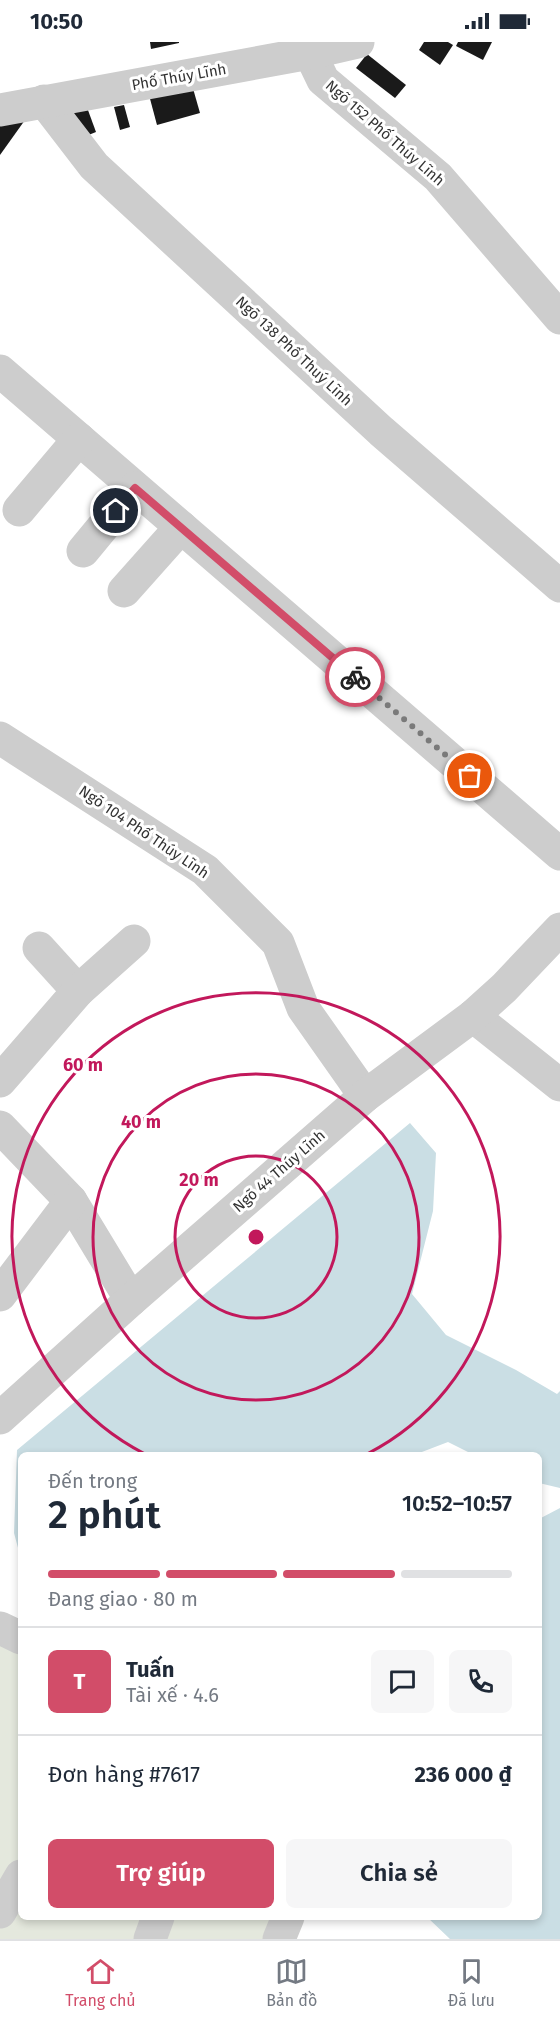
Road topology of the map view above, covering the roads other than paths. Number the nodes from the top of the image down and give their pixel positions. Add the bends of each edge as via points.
1 (358, 42) edge
2 (310, 53) junction
3 (44, 101) junction
4 (0, 110) edge
5 (560, 318) edge
6 (0, 371) edge
7 (79, 439) junction
8 (135, 488) junction
9 (19, 510) dead end
10 (181, 527) junction
11 (83, 551) dead end
12 (560, 586) edge
13 (124, 591) dead end
14 (0, 738) edge
15 (560, 854) edge
16 (560, 929) edge
17 (134, 940) dead end
18 (39, 948) dead end
19 (78, 991) junction
20 (473, 1016) junction
21 (0, 1081) edge
22 (560, 1085) edge
23 (365, 1096) junction
24 (0, 1128) edge
25 (71, 1201) junction
26 (0, 1295) edge
27 (131, 1300) junction
28 (0, 1418) edge
29 (0, 1628) edge
30 (18, 1637) edge
31 (18, 1881) edge
32 (0, 1912) edge
33 (157, 1920) edge
34 (287, 1920) edge
35 (150, 1939) edge
36 (279, 1939) edge

1 - 2 street, Phố Thúy Lĩnh
2 - 3 street, Phố Thúy Lĩnh
2 - 5 street, Ngõ 152 Phố Thúy Lĩnh via 323,80 438,177
3 - 4 street, Phố Thúy Lĩnh
3 - 12 street, Ngõ 138 Phố Thuý Lĩnh via 94,166 381,432
6 - 7 street
7 - 8 street
7 - 9 street
8 - 10 street
8 - 11 street
10 - 13 street
10 - 15 street
14 - 23 street, Ngõ 104 Phố Thúy Lĩnh via 205,870 278,942 303,1008
16 - 20 street, Ngõ 44 Thúy Lĩnh
17 - 19 street
18 - 19 street
19 - 21 street
20 - 22 street
20 - 23 street, Ngõ 44 Thúy Lĩnh
23 - 27 street, Ngõ 44 Thúy Lĩnh
24 - 25 street
25 - 26 street
25 - 27 street
27 - 28 street, Ngõ 44 Thúy Lĩnh
29 - 30 street
31 - 32 street
33 - 35 street
34 - 36 street

